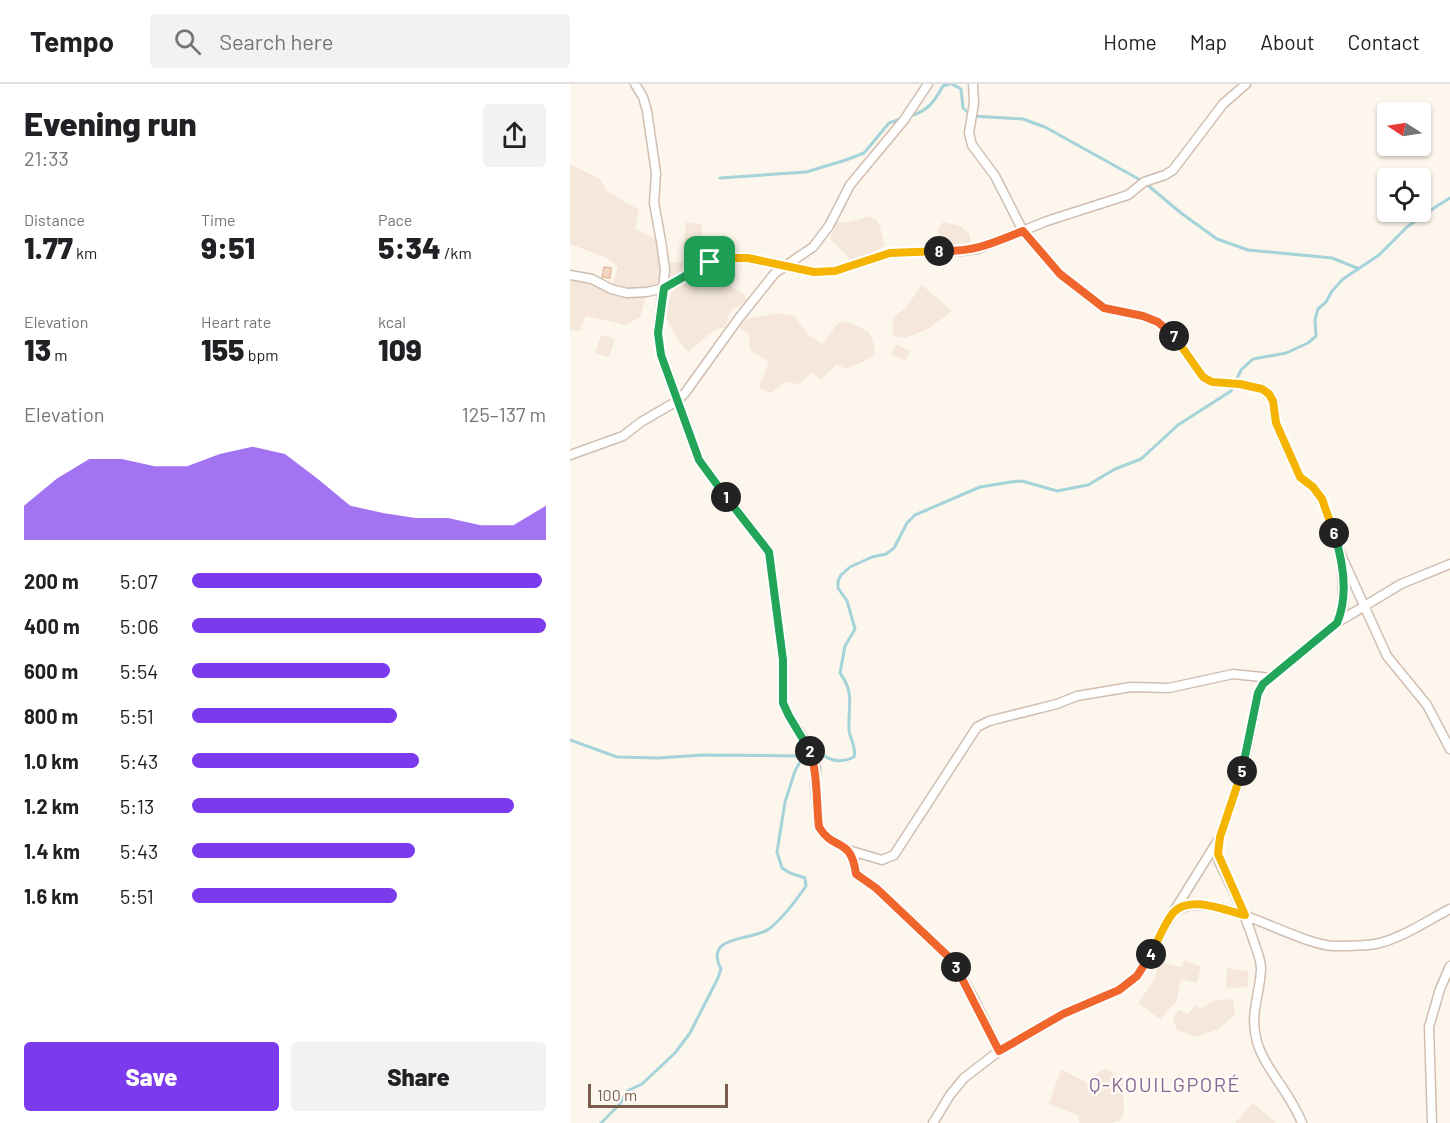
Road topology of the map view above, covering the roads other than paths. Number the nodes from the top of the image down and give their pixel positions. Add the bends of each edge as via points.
1 (635, 84) edge
2 (928, 84) edge
3 (974, 84) edge
4 (1246, 84) edge
5 (1023, 231) junction
6 (784, 267) junction
7 (570, 275) edge
8 (664, 288) junction
9 (677, 401) junction
10 (570, 455) edge
11 (1342, 557) junction
12 (1450, 564) edge
13 (1364, 605) junction
14 (1337, 623) junction
15 (1271, 678) junction
16 (1450, 749) edge
17 (1220, 837) junction
18 (848, 850) junction
19 (1450, 909) edge
20 (1174, 911) junction
21 (1245, 915) junction
22 (1450, 966) edge
23 (999, 1051) junction
24 (933, 1123) edge
25 (1302, 1123) edge
26 (1432, 1123) edge

1 - 8 street via 643,97 656,173 654,203 662,241
2 - 6 street via 904,120 850,185 813,247
3 - 5 street via 969,133 972,145 995,176
4 - 5 street via 1223,104 1173,170 1144,182 1128,195
5 - 6 street via 978,249 890,253 835,271
5 - 11 street via 1060,274 1104,308 1143,316 1169,330 1203,377 1212,382 1262,389 1269,394 1276,423 1300,477 1322,499
6 - 8 street via 730,258 710,262
6 - 9 street via 739,318
7 - 8 street via 627,293
8 - 9 street via 658,333 661,355
9 - 10 street via 623,436
9 - 18 street via 699,460 769,552 783,660 783,703 809,746 816,769 819,827
11 - 13 street
11 - 14 street via 1343,609
12 - 13 street via 1401,584
13 - 14 street
13 - 16 street via 1387,657 1426,705
14 - 15 street
15 - 17 street via 1258,693 1244,766
15 - 18 street via 1233,674 1169,688 1120,689 1077,696 989,721 977,727 894,855 882,860
17 - 20 street
17 - 21 street via 1219,861
18 - 23 street via 854,858 856,874 953,961
19 - 21 street via 1384,942 1332,946
20 - 21 street via 1194,904
20 - 23 street via 1137,976 1129,983 1063,1014
21 - 25 street via 1261,969 1254,1014 1256,1040
22 - 26 street via 1429,1027
23 - 24 street via 964,1078

